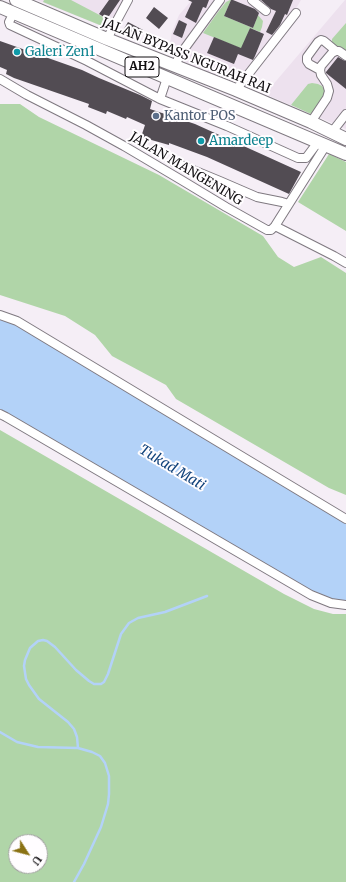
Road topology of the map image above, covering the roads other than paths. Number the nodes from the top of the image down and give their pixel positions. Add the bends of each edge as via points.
1 (128, 0) edge
2 (220, 0) edge
3 (252, 0) edge
4 (20, 1) edge
5 (4, 10) edge
6 (266, 11) dead end
7 (296, 13) dead end
8 (107, 40) junction
9 (92, 46) junction
10 (336, 51) junction
11 (346, 56) edge
12 (87, 61) junction
13 (175, 65) junction
14 (320, 70) junction
15 (167, 78) junction
16 (0, 79) edge
17 (236, 90) junction
18 (160, 98) junction
19 (290, 114) junction
20 (346, 114) edge
21 (311, 122) junction
22 (284, 128) junction
23 (332, 132) junction
24 (346, 138) edge
25 (322, 144) junction
26 (346, 154) edge
27 (174, 162) dead end
28 (289, 204) junction
29 (275, 226) junction
30 (346, 263) edge
31 (0, 314) edge
32 (0, 414) edge
33 (346, 519) edge
34 (346, 605) edge

1 - 8 street
2 - 13 street
3 - 6 street
4 - 8 highway, JALAN BYPASS NGURAH RAI / AH2
5 - 9 highway, JALAN BYPASS NGURAH RAI / AH2
5 - 12 street via 10,25
7 - 17 street
8 - 13 highway, JALAN BYPASS NGURAH RAI / AH2
9 - 12 street
9 - 15 highway, JALAN BYPASS NGURAH RAI / AH2
10 - 11 street
10 - 14 street
10 - 14 street via 324,41 318,42 307,57 307,61
12 - 18 street
13 - 17 highway, JALAN BYPASS NGURAH RAI / AH2
14 - 21 street via 329,91
15 - 18 street
15 - 22 highway, JALAN BYPASS NGURAH RAI / AH2
16 - 29 street, JALAN MANGENING via 124,146 265,230 271,230
17 - 19 highway, JALAN BYPASS NGURAH RAI / AH2
18 - 25 street via 298,158 306,158
19 - 21 highway, JALAN BYPASS NGURAH RAI / AH2
19 - 22 highway
20 - 23 street
21 - 23 highway, JALAN BYPASS NGURAH RAI / AH2
22 - 25 highway, JALAN BYPASS NGURAH RAI / AH2
23 - 24 highway, JALAN BYPASS NGURAH RAI / AH2
25 - 26 highway, JALAN BYPASS NGURAH RAI / AH2
25 - 28 street
27 - 28 street via 257,197
28 - 29 street
29 - 30 street
31 - 33 street via 17,321
32 - 34 street via 311,595 330,603

